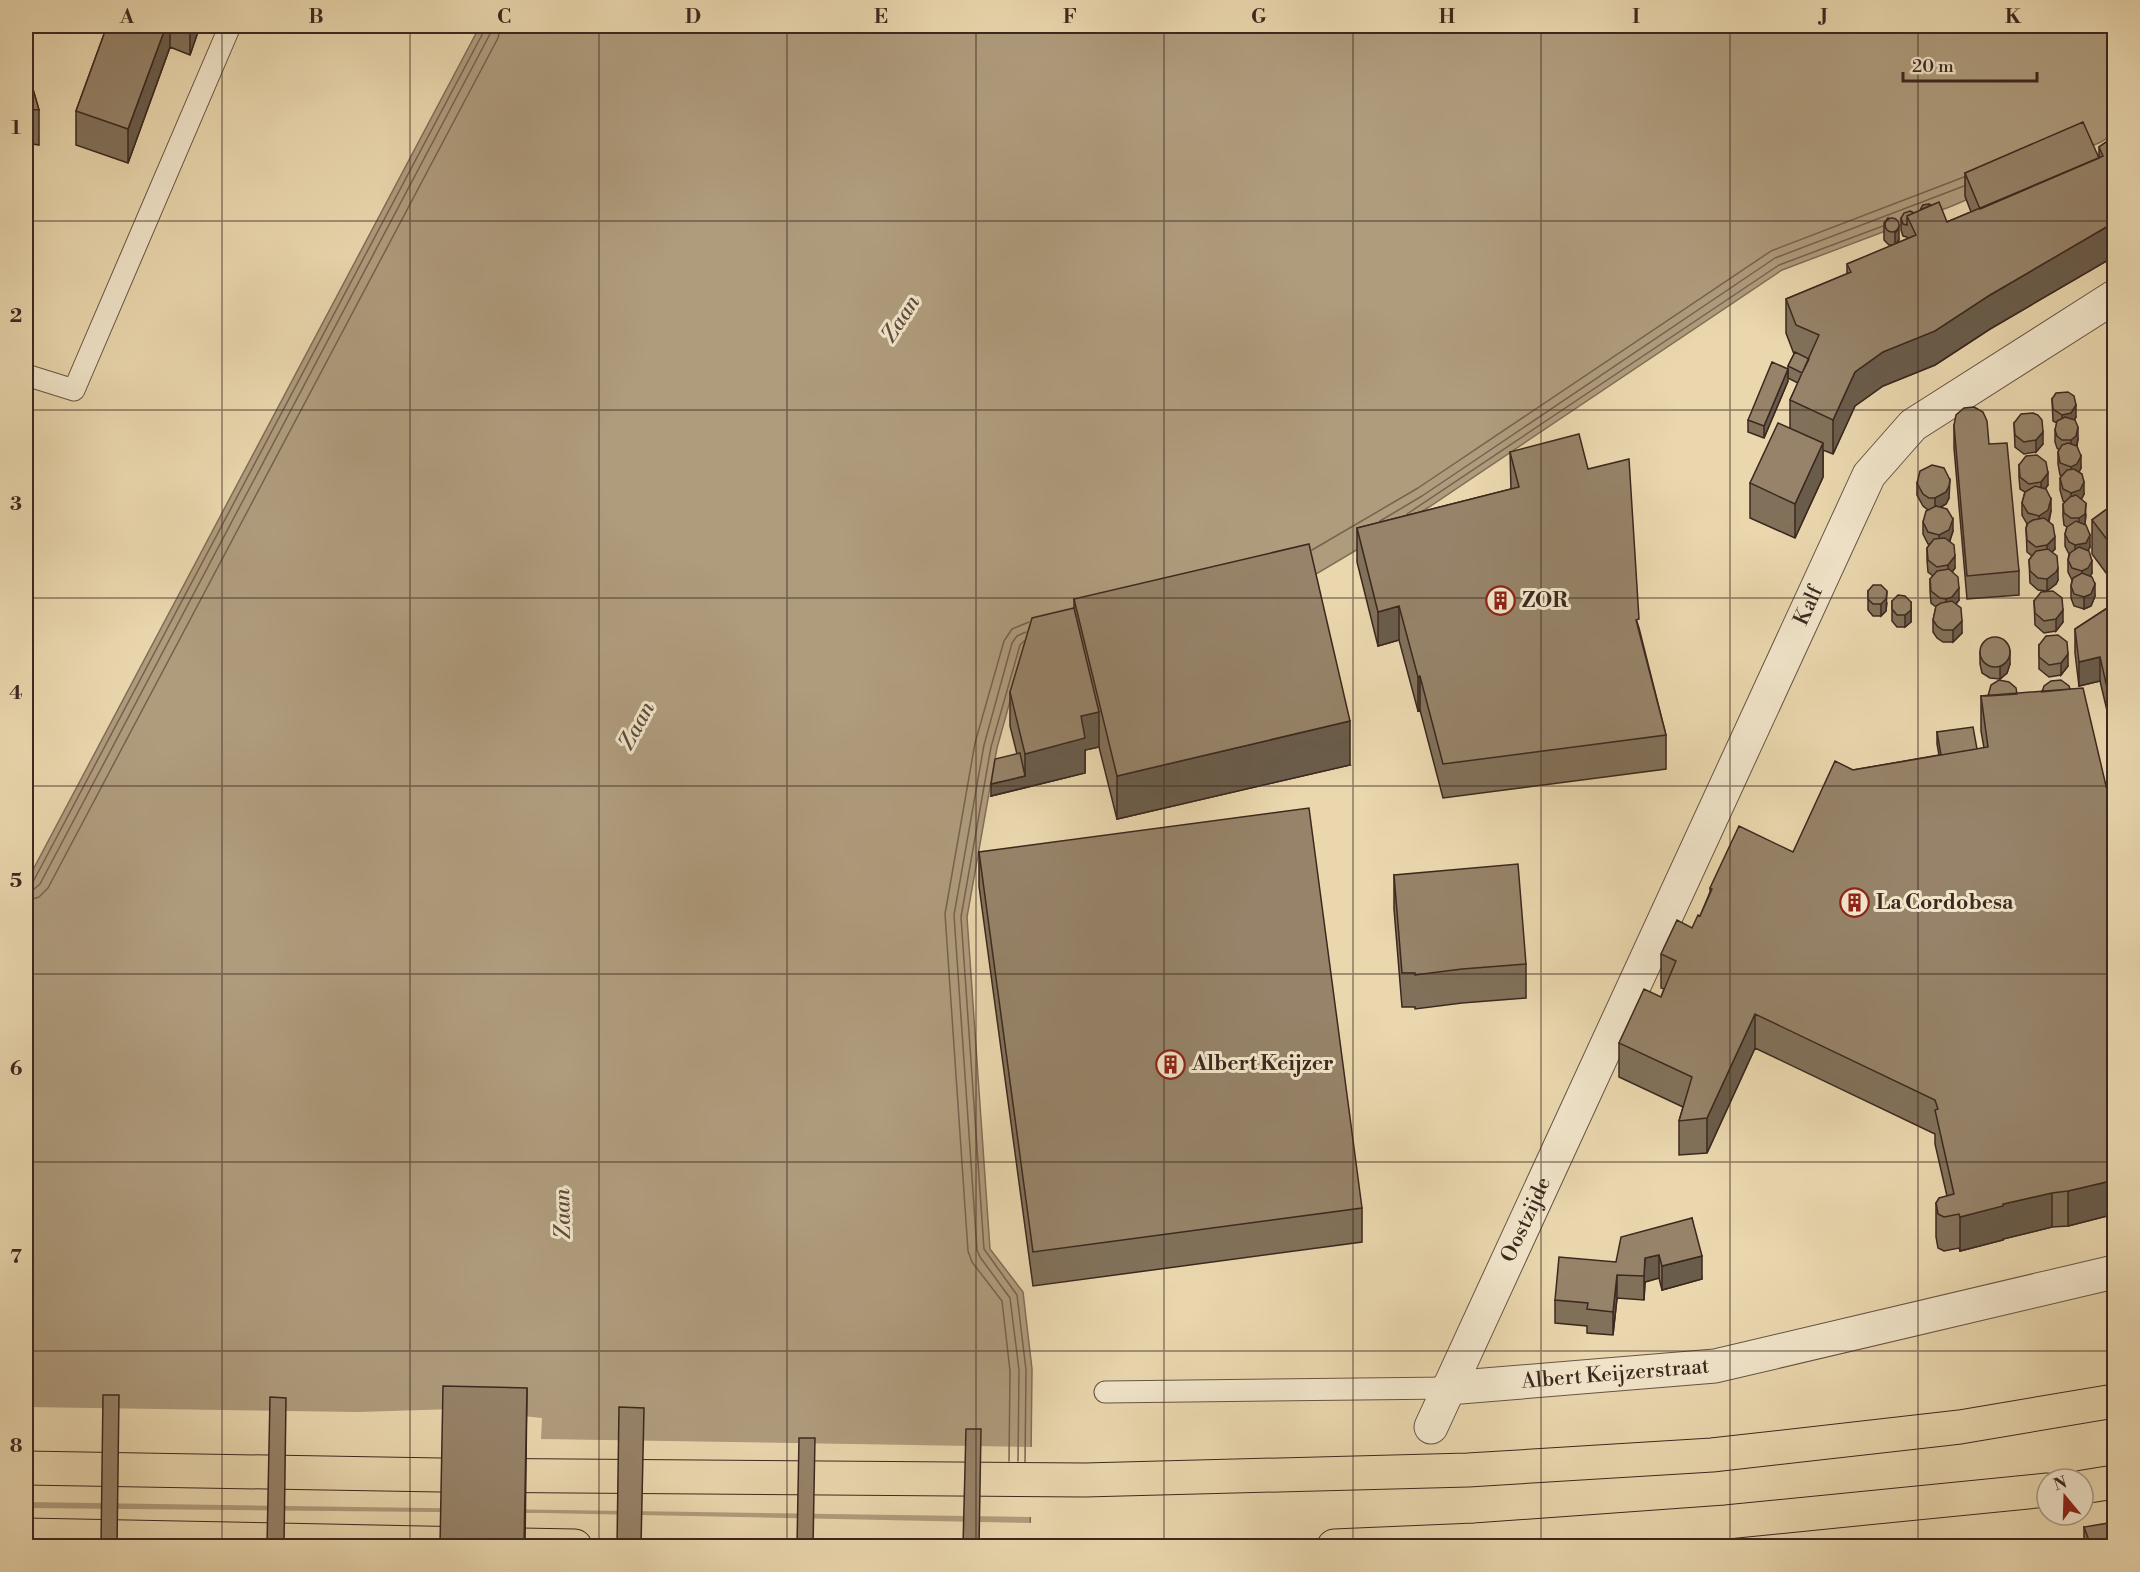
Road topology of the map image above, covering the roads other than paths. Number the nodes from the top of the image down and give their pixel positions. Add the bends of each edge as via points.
1 (230, 26) edge
2 (2115, 297) edge
3 (26, 375) edge
4 (1621, 1012) joint
5 (2115, 1272) edge
6 (1448, 1388) junction
7 (1105, 1392) dead end
8 (2115, 1401) edge
9 (1431, 1426) dead end
10 (26, 1468) edge
11 (2115, 1482) edge
12 (2095, 1485) edge
13 (2035, 1491) edge
14 (26, 1535) edge
15 (574, 1546) edge
16 (1334, 1546) edge

1 - 3 lane via 74,390
2 - 4 street, Kalf via 1913,425 1869,475
4 - 6 street, Oostzijde
5 - 6 street, Albert Keijzerstraat via 1715,1366
6 - 7 lane, Albert Keijzerstraat
6 - 9 street, Oostzijde
8 - 10 highway via 1960,1427 1712,1455 1468,1470 1085,1480
11 - 12 highway
13 - 16 highway via 1726,1522
14 - 15 highway

